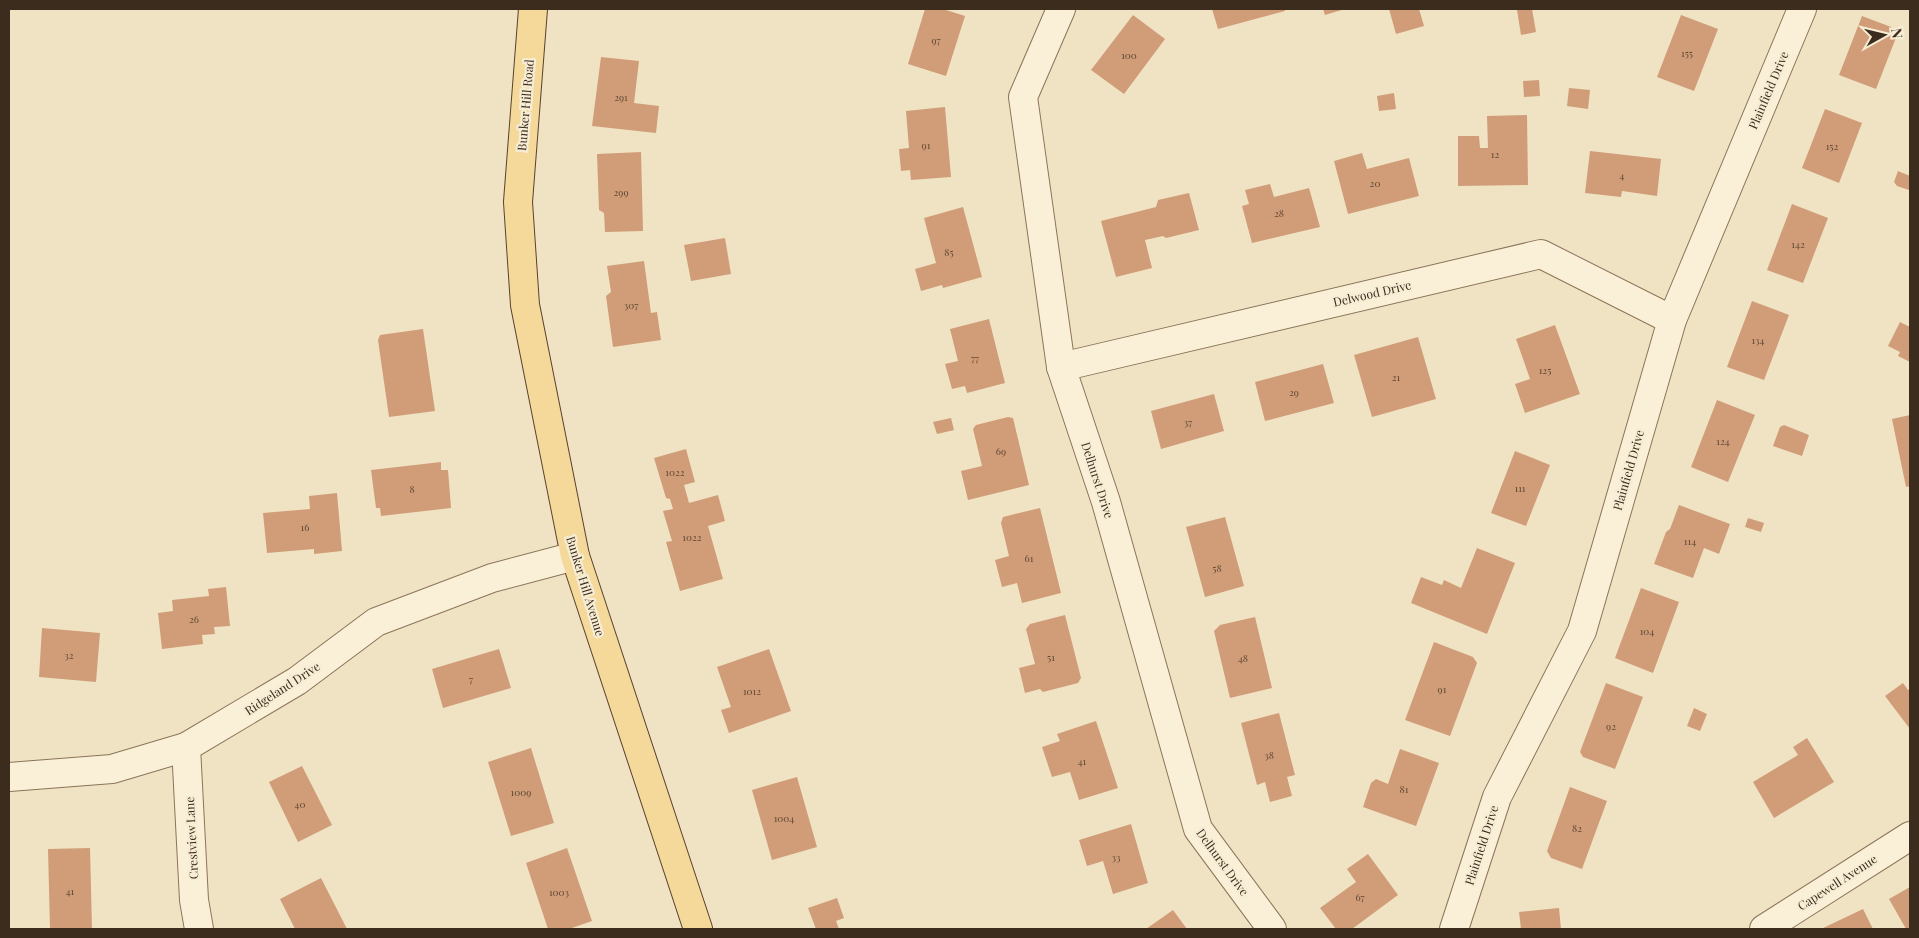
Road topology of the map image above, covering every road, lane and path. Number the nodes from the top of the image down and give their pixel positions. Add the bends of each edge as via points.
1 (533, 9) edge
2 (1061, 9) edge
3 (1802, 9) edge
4 (518, 202) joint
5 (1672, 320) junction
6 (1061, 367) junction
7 (575, 556) junction
8 (186, 747) junction
9 (9, 777) edge
10 (1910, 836) edge
11 (198, 929) edge
12 (698, 929) edge
13 (1272, 929) edge
14 (1454, 929) edge
15 (1764, 929) edge

1 - 4 main road, Bunker Hill Road
2 - 6 street, Delhurst Drive via 1023,97
3 - 5 street, Plainfield Drive
4 - 7 main road, Bunker Hill Avenue via 524,305
5 - 6 street, Delwood Drive via 1541,254
5 - 14 street, Plainfield Drive via 1582,631 1497,797
6 - 13 street, Delhurst Drive via 1106,502 1198,829
7 - 8 street, Ridgeland Drive via 492,578 376,622 297,681
7 - 12 main road, Bunker Hill Avenue
8 - 9 street, Ridgeland Drive via 112,769
8 - 11 street, Crestview Lane
10 - 15 street, Capewell Avenue

